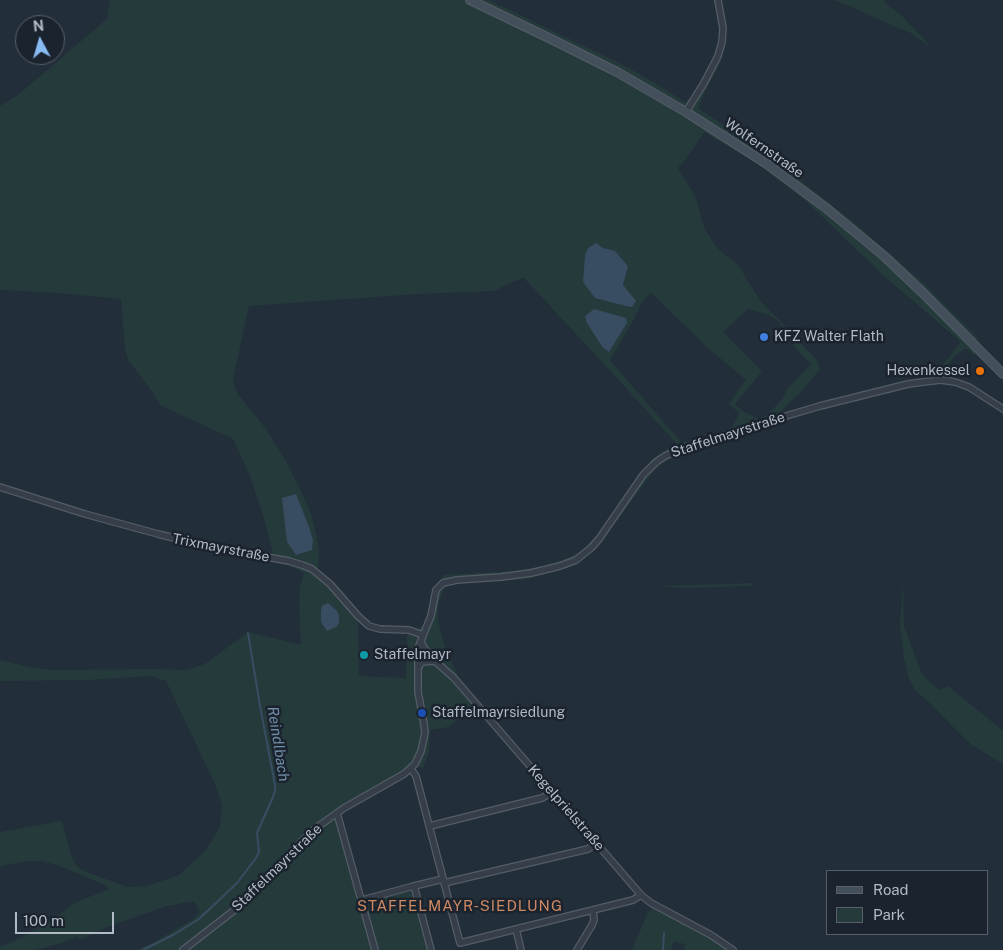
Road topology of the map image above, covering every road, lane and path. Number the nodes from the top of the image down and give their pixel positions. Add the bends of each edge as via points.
1 (470, 0) edge
2 (718, 0) edge
3 (686, 112) junction
4 (1003, 374) edge
5 (1003, 409) edge
6 (0, 487) edge
7 (423, 634) junction
8 (421, 641) junction
9 (435, 661) junction
10 (418, 669) junction
11 (412, 768) junction
12 (552, 792) junction
13 (337, 812) junction
14 (430, 826) junction
15 (596, 843) junction
16 (444, 881) junction
17 (414, 886) junction
18 (642, 895) junction
19 (362, 900) junction
20 (593, 910) junction
21 (516, 928) junction
22 (183, 950) edge
23 (375, 950) edge
24 (431, 950) edge
25 (521, 950) edge
26 (577, 950) edge
27 (733, 950) edge

1 - 3 main road, Wolfernstraße via 585,56
2 - 3 street via 723,28 718,56
3 - 4 main road, Wolfernstraße via 768,164 870,244 924,293
5 - 7 street, Staffelmayrstraße via 962,384 941,380 923,382 820,406 673,452 643,475 599,539 583,556 531,573 443,583 436,590 431,616
6 - 7 street, Trixmayrstraße via 167,537 302,564 330,584 369,626
7 - 8 street, Staffelmayrstraße
8 - 9 street, Kegelprielstraße
8 - 10 street, Staffelmayrstraße via 417,654
9 - 10 street via 422,662
9 - 12 street, Kegelprielstraße via 454,678
10 - 11 street, Staffelmayrstraße via 418,692 425,733 419,758
11 - 13 street, Staffelmayrstraße
11 - 14 street
12 - 14 street via 542,798
12 - 15 street, Kegelprielstraße
13 - 19 street
13 - 22 street, Staffelmayrstraße via 301,842 232,912
14 - 16 street
15 - 16 street via 588,849
15 - 18 street, Kegelprielstraße
16 - 17 street
16 - 21 street via 460,943
17 - 19 street
17 - 24 street
18 - 20 street
18 - 27 street, Kegelprielstraße
19 - 23 street
20 - 21 street
20 - 26 street via 594,920
21 - 25 street

